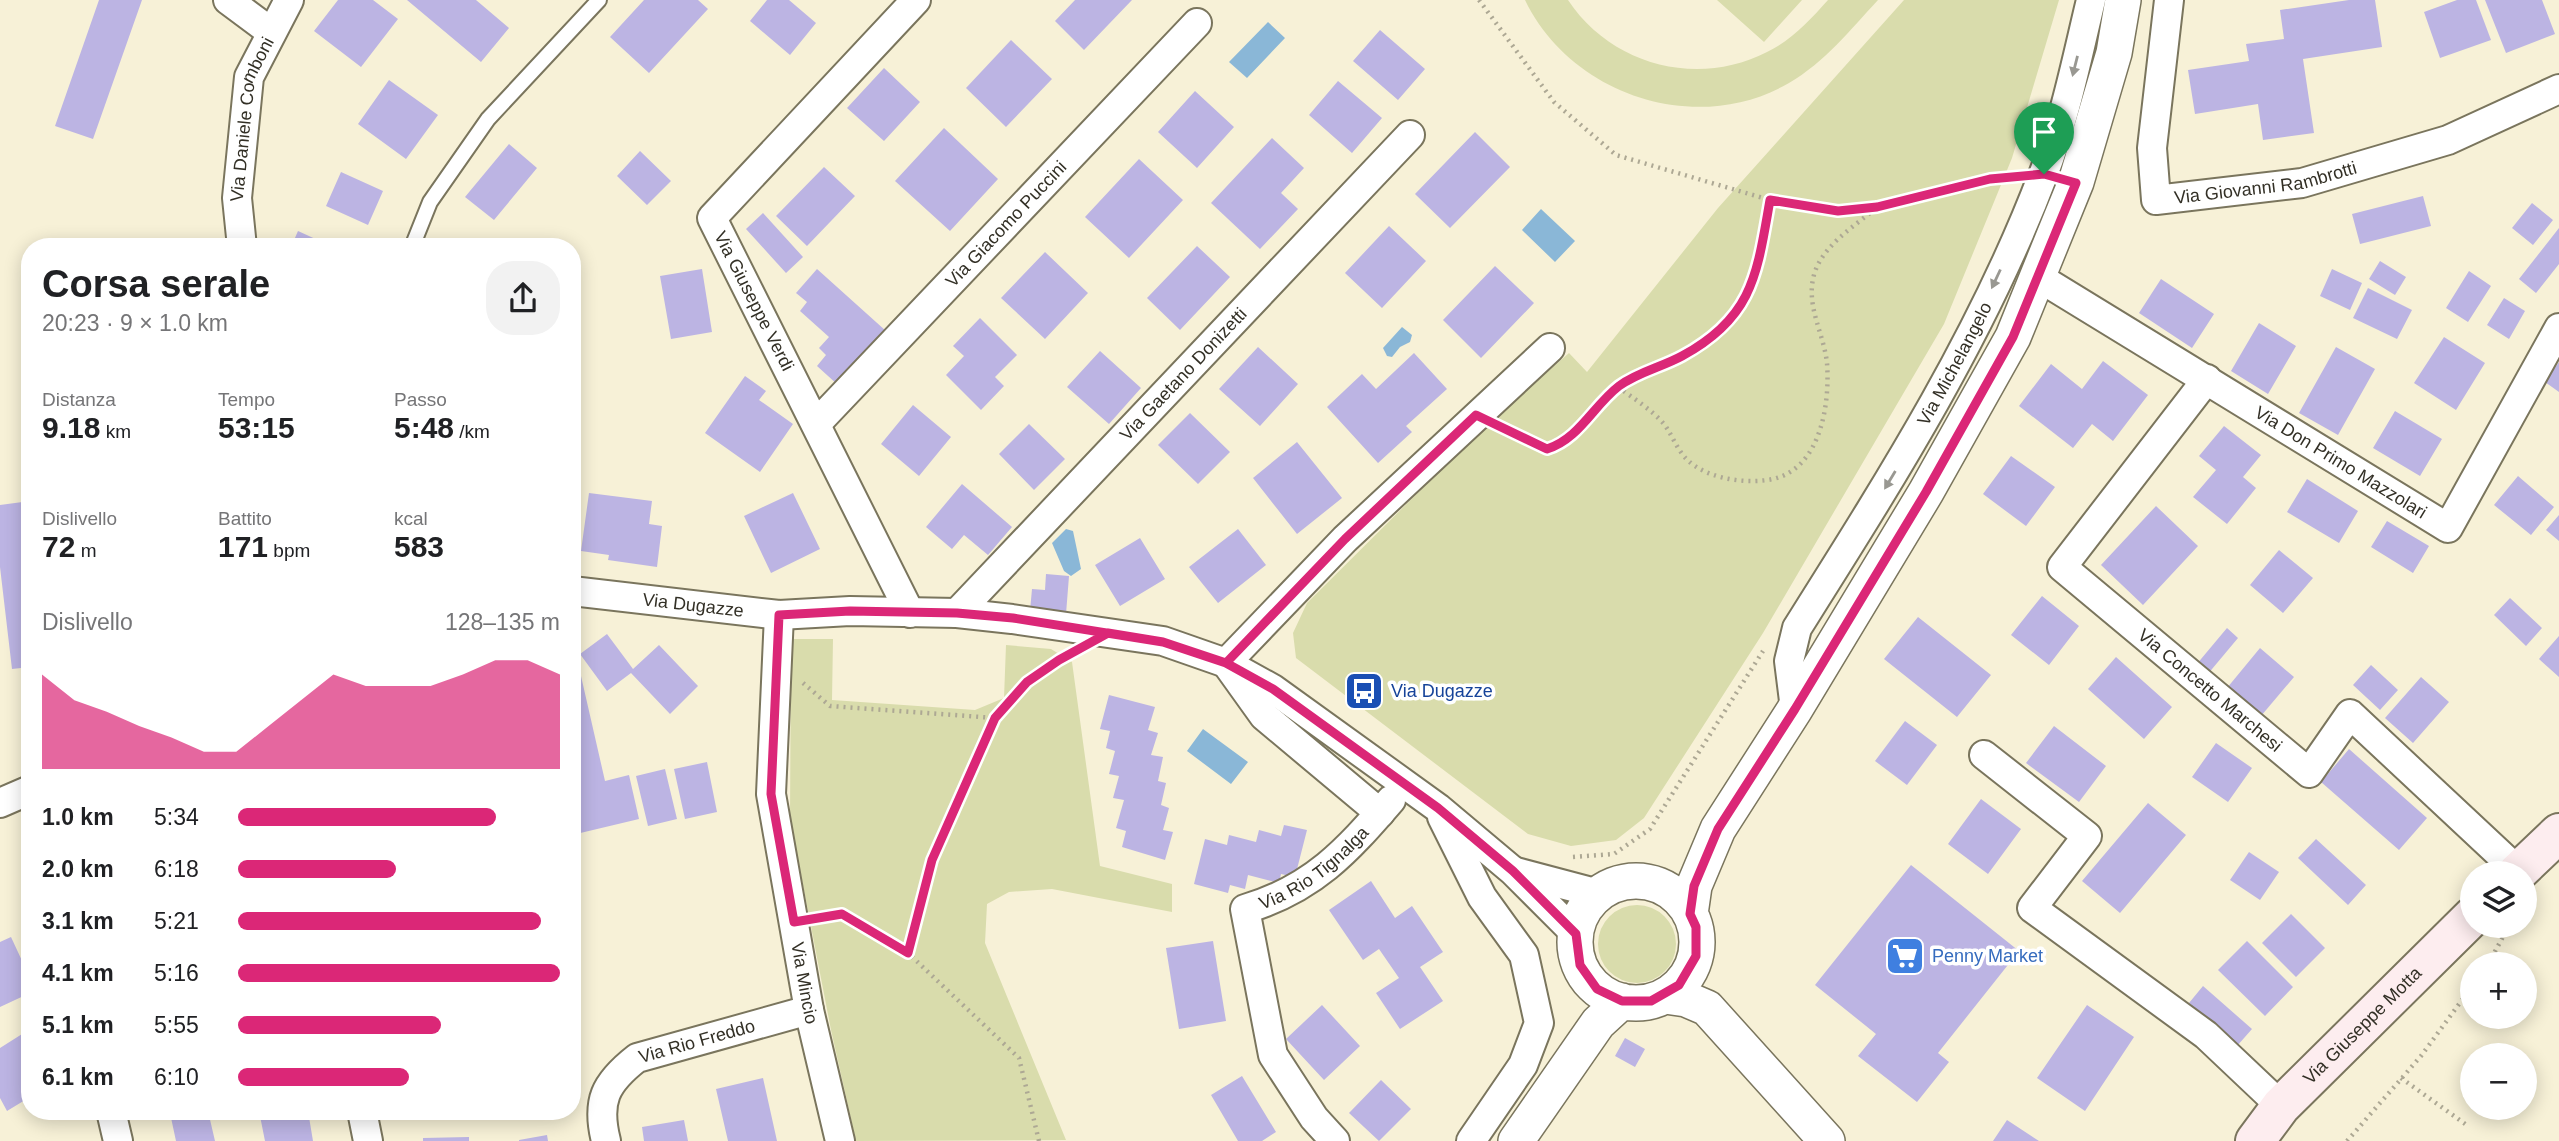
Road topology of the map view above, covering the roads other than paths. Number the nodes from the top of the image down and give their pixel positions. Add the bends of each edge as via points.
1 (228, 0) edge
2 (289, 0) edge
3 (599, 0) edge
4 (916, 0) edge
5 (2091, 0) edge
6 (2123, 0) edge
7 (2169, 0) edge
8 (893, 13) edge
9 (1197, 23) dead end
10 (271, 32) junction
11 (2559, 89) edge
12 (1410, 135) dead end
13 (241, 238) edge
14 (416, 238) edge
15 (2038, 277) junction
16 (2559, 328) edge
17 (1550, 348) dead end
18 (2207, 379) junction
19 (816, 424) junction
20 (581, 592) edge
21 (910, 613) junction
22 (957, 613) junction
23 (779, 615) junction
24 (1226, 663) junction
25 (1795, 709) junction
26 (1984, 755) dead end
27 (1405, 784) junction
28 (21, 794) edge
29 (0, 803) edge
30 (1438, 808) junction
31 (1380, 813) junction
32 (1718, 829) junction
33 (2559, 833) edge
34 (2505, 861) edge
35 (2530, 861) edge
36 (1513, 871) junction
37 (1654, 883) junction
38 (1599, 894) junction
39 (1690, 914) junction
40 (2460, 929) edge
41 (1576, 934) junction
42 (1696, 956) junction
43 (1588, 978) junction
44 (1665, 996) junction
45 (1622, 1001) junction
46 (809, 1010) junction
47 (1742, 1044) junction
48 (1569, 1065) junction
49 (2281, 1106) junction
50 (113, 1120) edge
51 (364, 1120) edge
52 (118, 1141) edge
53 (368, 1141) edge
54 (606, 1141) edge
55 (840, 1141) edge
56 (1335, 1141) edge
57 (1471, 1141) edge
58 (1516, 1141) edge
59 (1826, 1141) edge
60 (2255, 1141) edge

1 - 10 street
2 - 10 street, Via Daniele Comboni
3 - 14 lane via 488,119 430,202
4 - 8 street, Via Giuseppe Verdi
5 -> 25 street, Via Michelangelo via 2044,174 1950,378 1797,628 1788,661
6 - 15 street, Via Michelangelo via 2114,53 2076,183
7 - 11 street, Via Giovanni Rambrotti via 2152,148 2156,200 2302,183 2448,139
8 - 19 street, Via Giuseppe Verdi via 712,218
9 - 19 street, Via Giacomo Puccini
10 - 13 street, Via Daniele Comboni via 248,89 237,198
12 - 22 street, Via Gaetano Donizetti
15 - 18 street, Via Don Primo Mazzolari
15 - 25 street, Via Michelangelo via 2013,337 1926,492
16 - 18 street, Via Don Primo Mazzolari via 2448,528
17 - 24 street via 1345,539
18 - 34 street, Via Concetto Marchesi via 2062,567 2309,773 2350,714
19 - 21 street, Via Giuseppe Verdi
20 - 23 street, Via Dugazze
21 - 22 street, Via Dugazze
21 - 23 street, Via Dugazze
22 - 24 street, Via Dugazze via 1163,642
23 - 46 street, Via Mincio via 771,794
24 - 27 street, Via Dugazze via 1273,689
24 - 31 street via 1264,716
25 - 32 street, Via Michelangelo
26 - 49 street via 2087,836 2032,908 2206,1035
27 - 30 street, Via Dugazze
27 - 31 street, Via Rio Tignalga
28 - 29 street
30 - 36 street, Via Dugazze
30 - 57 street, Via Dugazze via 1482,897 1524,955 1539,1023 1523,1065
31 - 56 street, Via Rio Tignalga via 1348,850 1313,880 1245,909 1273,1055 1314,1118
32 - 37 street, Via Michelangelo
32 - 39 street, Via Michelangelo via 1694,886
33 - 35 main road
36 - 38 street, Via Dugazze
36 - 41 street, Via Dugazze
37 - 38 street via 1635,881
37 - 39 street via 1681,900
38 - 41 street via 1588,905
39 - 42 street
40 - 49 main road, Via Giuseppe Motta
41 - 43 street via 1580,965
42 - 44 street via 1679,985
42 - 47 street
43 - 45 street via 1597,989
43 - 48 street
44 - 45 street via 1637,1003
44 - 47 street via 1707,1008
45 - 48 street via 1598,1023
46 - 54 street, Via Rio Freddo via 636,1058 615,1075 606,1092 600,1118
46 - 55 street, Via Mincio
47 - 59 street
48 - 58 street
49 - 60 main road, Via Giuseppe Motta
50 - 52 street
51 - 53 street

